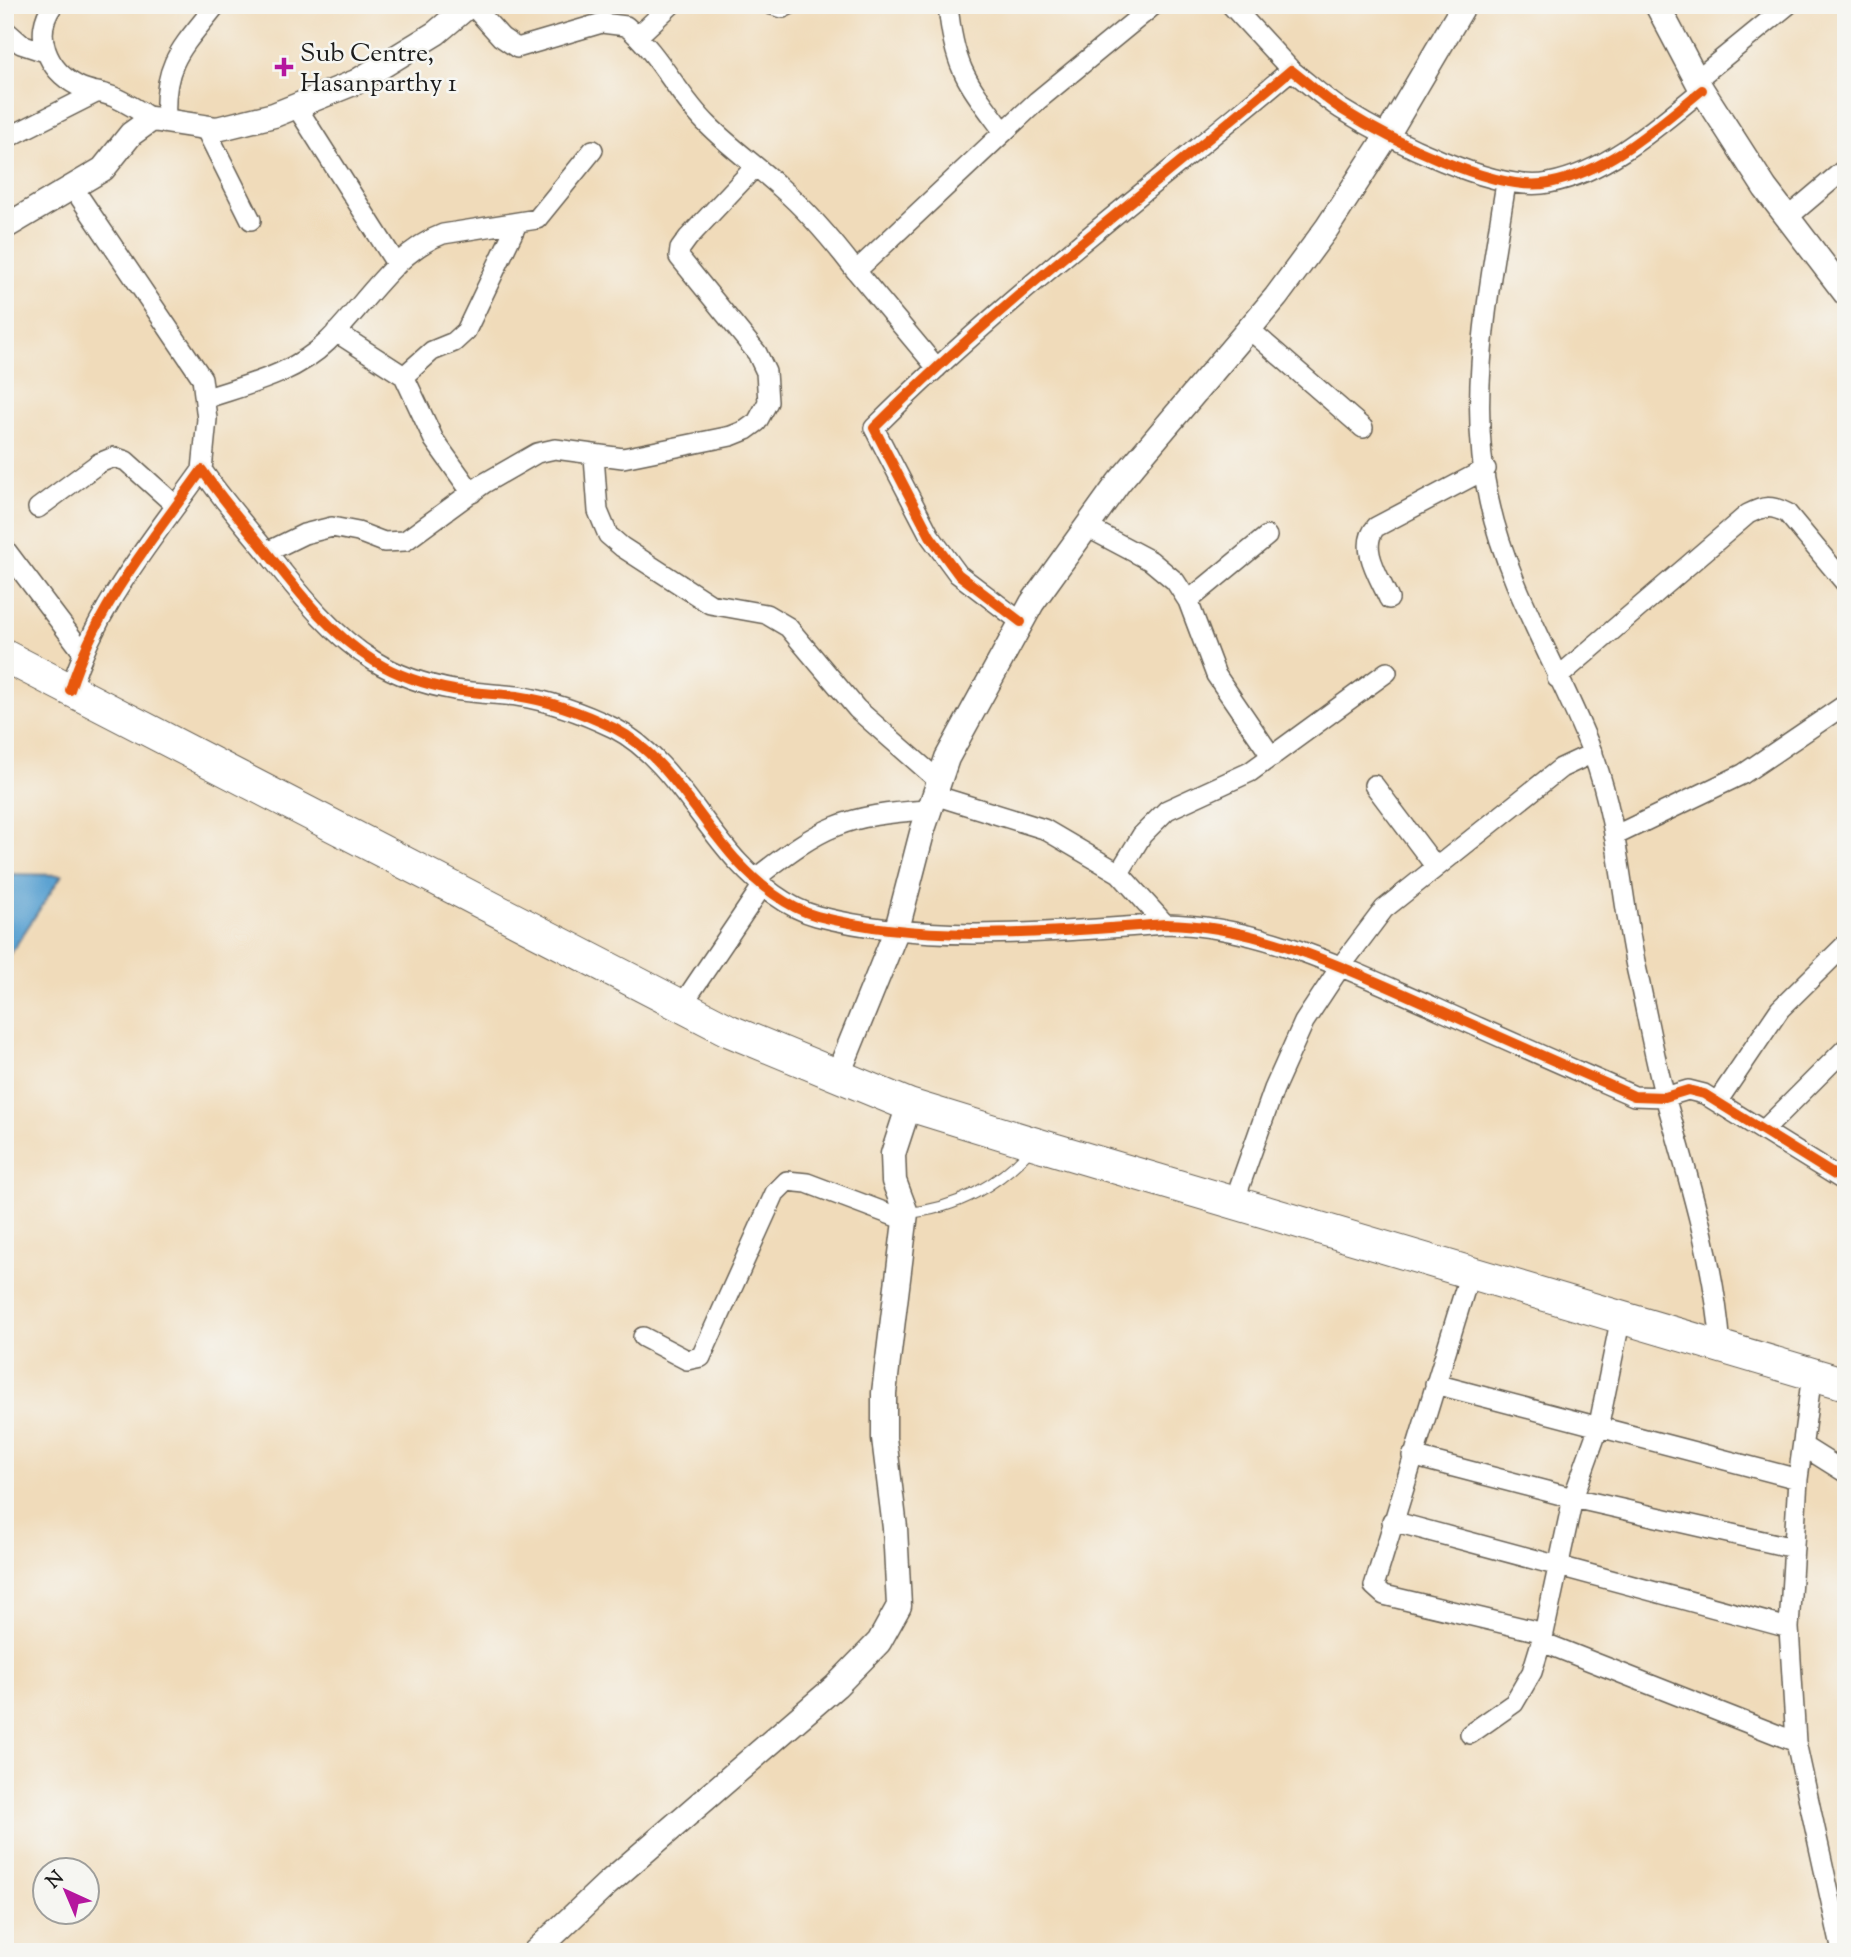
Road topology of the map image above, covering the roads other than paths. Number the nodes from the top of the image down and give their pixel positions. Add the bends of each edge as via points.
1 (53, 5) edge
2 (216, 5) edge
3 (470, 5) edge
4 (671, 5) edge
5 (772, 5) edge
6 (789, 5) edge
7 (948, 5) edge
8 (1154, 5) edge
9 (1231, 5) edge
10 (1464, 5) edge
11 (1657, 5) edge
12 (1788, 5) edge
13 (5, 30) edge
14 (638, 36) junction
15 (45, 52) junction
16 (1291, 70) junction
17 (1699, 85) junction
18 (99, 92) junction
19 (296, 106) junction
20 (159, 118) junction
21 (205, 128) junction
22 (1004, 132) junction
23 (1388, 134) junction
24 (13, 135) dead end
25 (593, 150) dead end
26 (754, 168) junction
27 (1846, 168) edge
28 (1506, 183) junction
29 (72, 186) junction
30 (1787, 218) junction
31 (251, 220) dead end
32 (517, 224) junction
33 (5, 228) edge
34 (397, 265) junction
35 (856, 271) junction
36 (1846, 294) edge
37 (1249, 329) junction
38 (336, 332) junction
39 (937, 368) junction
40 (404, 376) junction
41 (207, 398) junction
42 (1363, 428) dead end
43 (594, 456) junction
44 (202, 470) junction
45 (1486, 470) junction
46 (472, 493) junction
47 (175, 505) junction
48 (38, 508) dead end
49 (1085, 526) junction
50 (1267, 536) dead end
51 (5, 550) edge
52 (267, 552) junction
53 (1846, 584) edge
54 (1389, 599) dead end
55 (1188, 601) junction
56 (1021, 622) junction
57 (82, 651) junction
58 (5, 656) edge
59 (1387, 672) dead end
60 (1557, 678) junction
61 (70, 690) junction
62 (1846, 704) edge
63 (1592, 753) junction
64 (1272, 757) junction
65 (1374, 785) dead end
66 (934, 796) junction
67 (1614, 836) junction
68 (1435, 866) junction
69 (1119, 873) junction
70 (760, 882) junction
71 (1165, 925) junction
72 (897, 929) junction
73 (1845, 945) edge
74 (1341, 966) junction
75 (682, 1005) junction
76 (1846, 1048) edge
77 (837, 1077) junction
78 (1665, 1097) junction
79 (1717, 1102) junction
80 (909, 1105) junction
81 (1763, 1131) junction
82 (1036, 1144) junction
83 (1846, 1182) edge
84 (1234, 1202) junction
85 (906, 1217) junction
86 (1470, 1273) junction
87 (1621, 1318) junction
88 (643, 1337) dead end
89 (1721, 1347) junction
90 (1812, 1374) junction
91 (1435, 1384) junction
92 (1846, 1384) edge
93 (1598, 1429) junction
94 (1803, 1446) junction
95 (1412, 1457) junction
96 (1846, 1472) edge
97 (1798, 1479) junction
98 (1573, 1497) junction
99 (1392, 1521) junction
100 (1794, 1548) junction
101 (1559, 1568) junction
102 (1789, 1629) junction
103 (1543, 1638) junction
104 (1471, 1734) dead end
105 (1796, 1742) junction
106 (535, 1952) edge
107 (1842, 1952) edge

1 - 15 street via 41,31
2 - 20 street via 171,66
3 - 14 street via 517,48 602,23 626,26
3 - 19 street via 436,33 356,82
4 - 14 street
5 - 6 street
7 - 22 street via 958,64
8 - 22 street
9 - 16 street
10 - 23 street
11 - 17 street
12 - 17 street
13 - 15 street via 21,44
14 - 26 street via 706,124
15 - 18 street via 78,86
16 - 23 street via 1341,108
16 - 39 street
17 - 28 street via 1648,135 1591,168 1548,184
17 - 30 street
18 - 20 street
18 - 24 street
19 - 21 street via 217,129
19 - 34 street
20 - 21 street
20 - 29 street via 131,134 103,169
21 - 31 street
22 - 35 street
23 - 28 street via 1451,164
23 - 37 street via 1327,228
25 - 32 street via 545,212
26 - 35 street via 827,232
26 - 43 street via 688,238 679,257 757,353 769,388 764,412 746,430 732,436 623,458
27 - 30 street
28 - 45 street via 1486,308 1480,408
29 - 33 street
29 - 41 street via 188,354
30 - 36 street
32 - 34 street via 443,233 421,244
32 - 40 street via 466,331 426,355
34 - 38 street
35 - 39 street
37 - 42 street
37 - 49 street
38 - 40 street
38 - 41 street via 308,358 277,375
39 - 56 street via 874,428 930,536 957,574
40 - 46 street via 435,440
41 - 44 street
43 - 46 street via 555,449 537,453
43 - 66 street via 598,511 608,535 710,604 766,614 788,628
44 - 47 street
44 - 52 street
45 - 54 street via 1370,534 1369,550
45 - 60 street via 1489,500 1520,600
46 - 52 street via 405,541 384,542 332,527 304,534
47 - 48 street via 126,461 114,457
47 - 57 street via 105,606
49 - 55 street via 1158,566
49 - 56 street
50 - 55 street
51 - 57 street
52 - 70 street via 342,636 373,661 453,690 573,709 618,730 650,755 738,862
53 - 60 street via 1787,513 1763,507 1748,514
55 - 64 street via 1216,675
56 - 66 street via 947,758
57 - 61 street
58 - 61 highway
59 - 64 street
60 - 63 street
61 - 75 highway
62 - 67 street via 1743,774
63 - 67 street
63 - 68 street via 1561,768
64 - 69 street via 1231,782 1167,810 1142,835
65 - 68 street
66 - 69 street via 1044,829
66 - 70 street via 829,827 797,846
66 - 72 street
67 - 78 street via 1631,946
68 - 74 street via 1384,909
69 - 71 street
70 - 72 street via 815,916
70 - 75 street
71 - 72 street via 1046,932
71 - 74 street via 1249,935
72 - 77 street
73 - 79 street via 1780,1009
74 - 78 street via 1634,1096
74 - 84 street via 1304,1022 1274,1089
75 - 77 highway
76 - 81 street
77 - 80 highway
78 - 79 street via 1688,1090
78 - 89 street via 1699,1211 1716,1290
79 - 81 street
80 - 82 highway
80 - 85 street via 893,1154 894,1181
81 - 83 street
82 - 84 highway
82 - 85 lane via 1009,1171 954,1205
84 - 86 highway
85 - 88 street via 807,1183 787,1181 775,1193 701,1357 687,1360
85 - 106 street via 884,1393 899,1606 879,1642 836,1686
86 - 87 highway
86 - 91 street
87 - 89 highway
87 - 93 street
89 - 90 highway
90 - 92 highway
90 - 94 street
91 - 93 street
91 - 95 street
93 - 97 street
93 - 98 street
94 - 96 street
94 - 97 street
95 - 98 street
95 - 99 street
97 - 100 street
98 - 100 street
98 - 101 street
99 - 101 street
99 - 103 street via 1374,1580 1378,1592
100 - 102 street
101 - 102 street
101 - 103 street
102 - 105 street
103 - 104 street via 1532,1672 1514,1703
103 - 105 street
105 - 107 street

